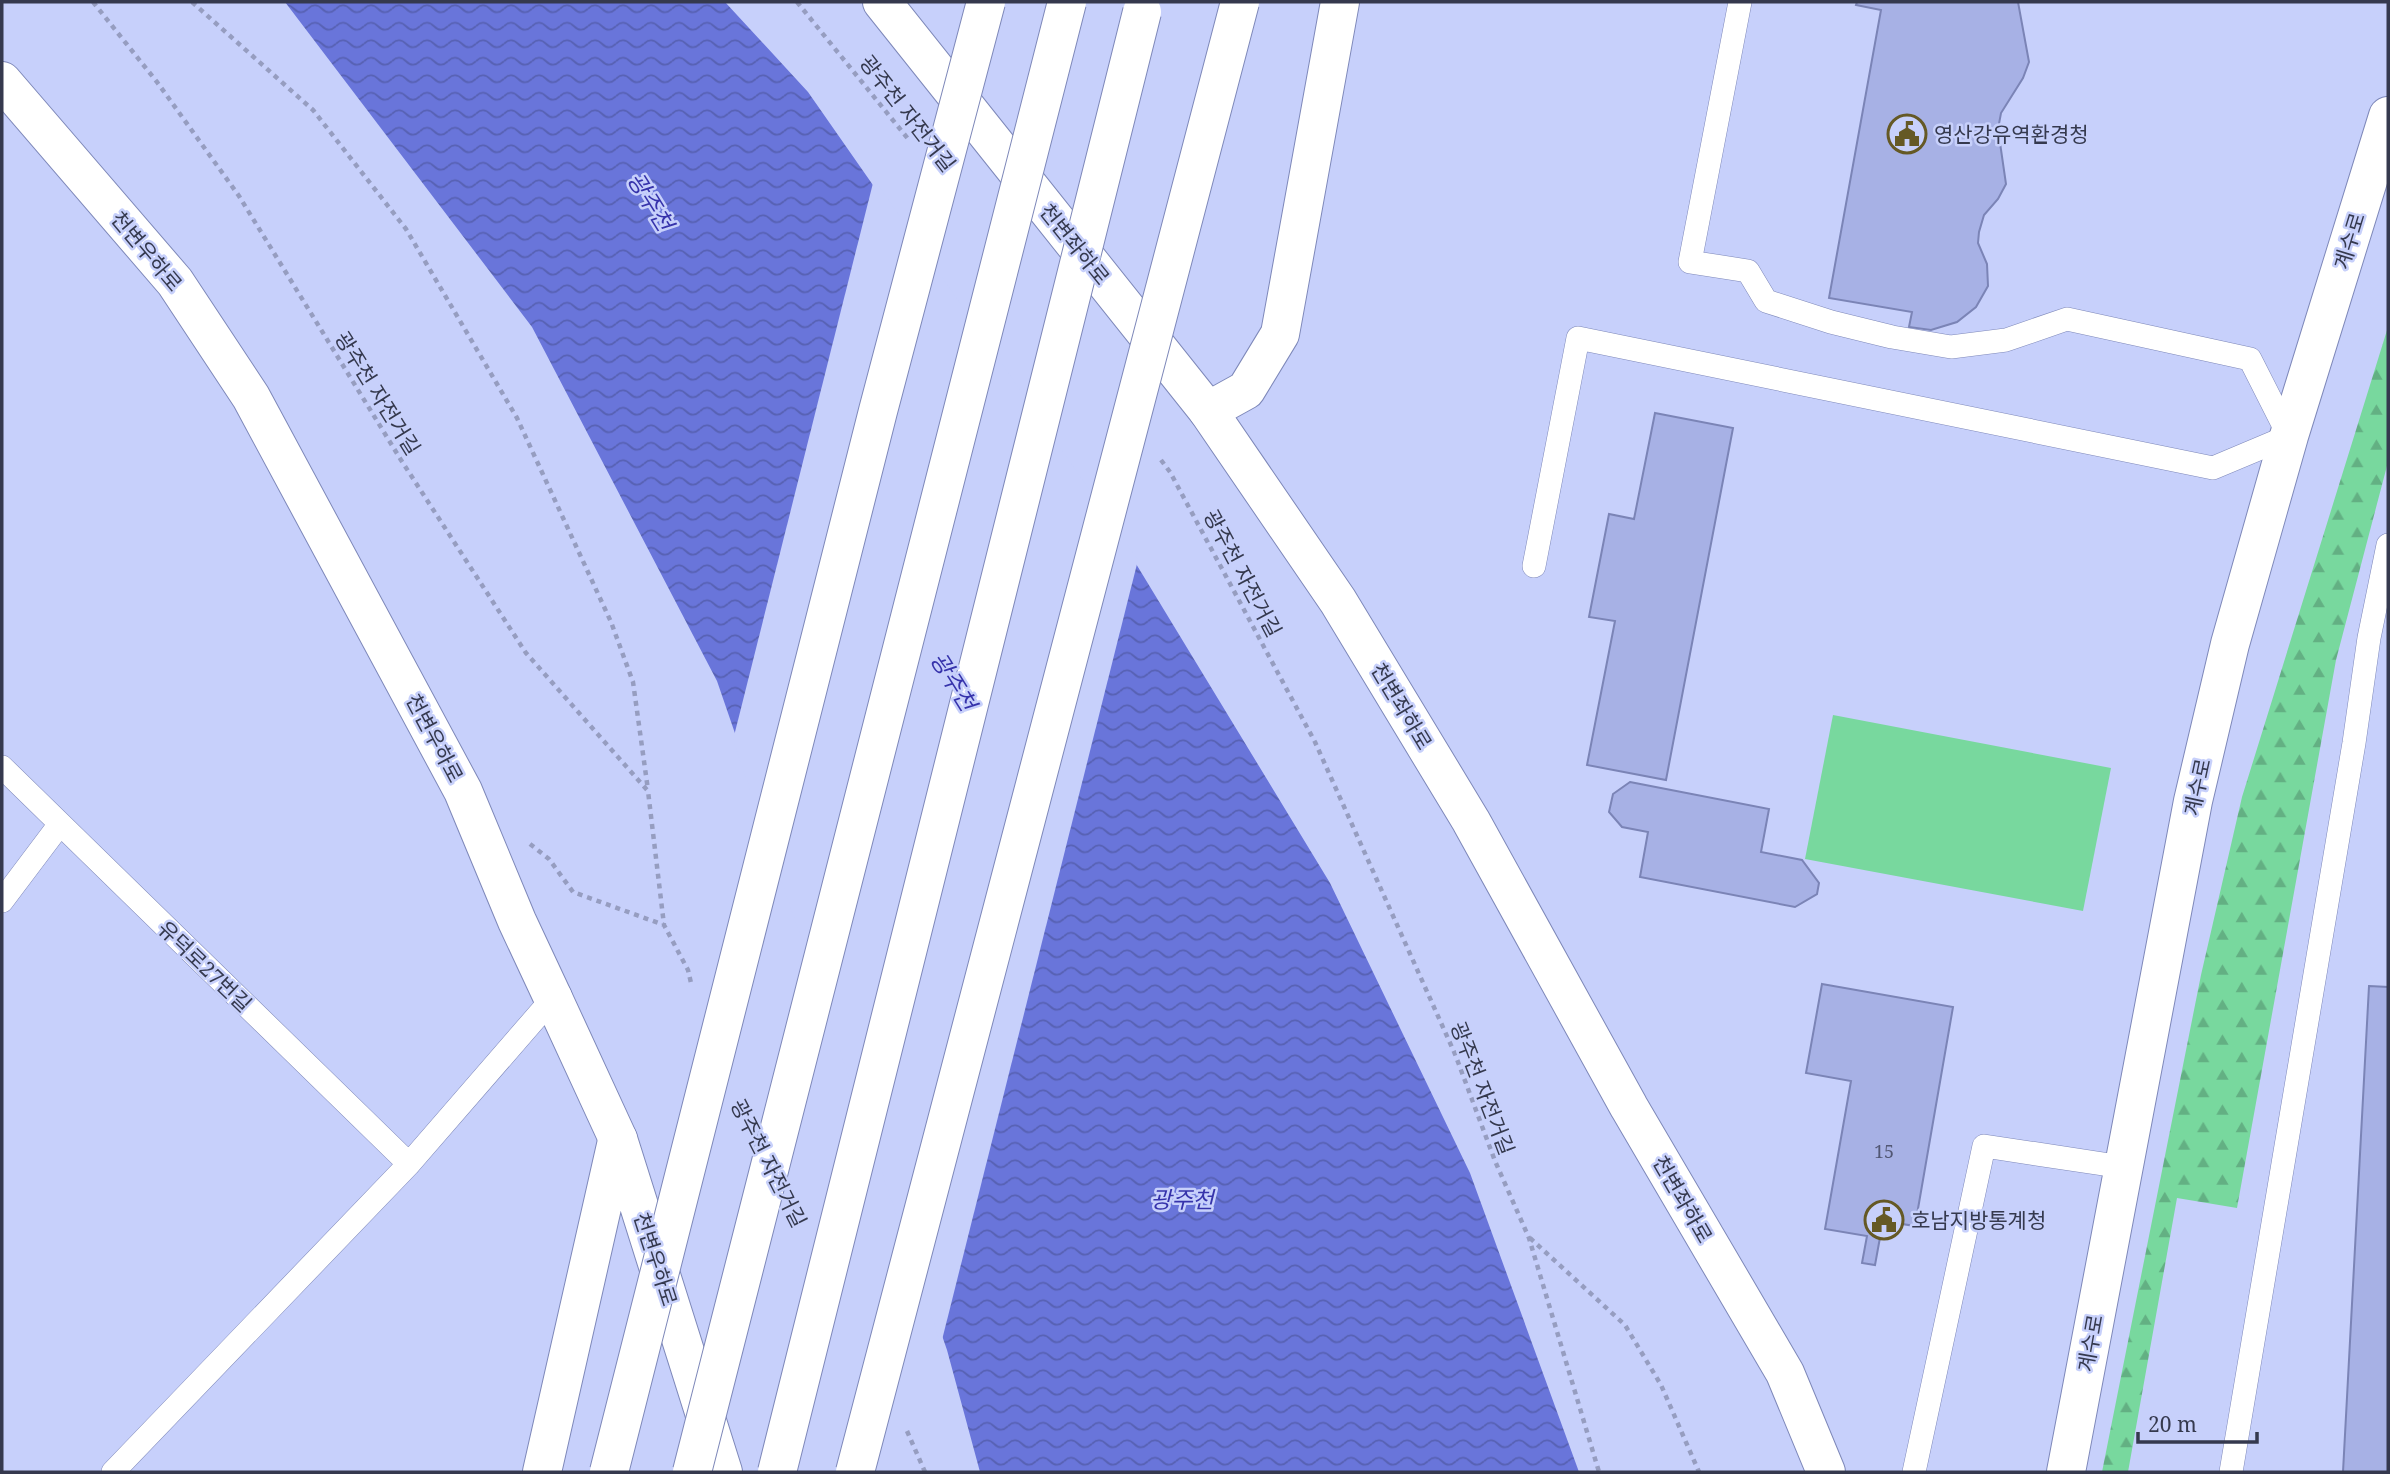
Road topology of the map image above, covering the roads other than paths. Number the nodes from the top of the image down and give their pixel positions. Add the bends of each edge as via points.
1 (882, 2) edge
2 (986, 2) edge
3 (1067, 2) edge
4 (1240, 2) edge
5 (1340, 2) edge
6 (1740, 2) edge
7 (1142, 12) dead end
8 (2, 80) edge
9 (2388, 116) edge
10 (1208, 411) junction
11 (2289, 436) junction
12 (2388, 545) edge
13 (1534, 566) dead end
14 (2, 767) edge
15 (60, 824) junction
16 (2, 901) edge
17 (553, 998) junction
18 (618, 1139) junction
19 (409, 1164) junction
20 (2123, 1167) junction
21 (113, 1472) edge
22 (542, 1472) edge
23 (609, 1472) edge
24 (692, 1472) edge
25 (723, 1472) edge
26 (777, 1472) edge
27 (855, 1472) edge
28 (1826, 1472) edge
29 (1914, 1472) edge
30 (2066, 1472) edge
31 (2231, 1472) edge

1 - 10 main road, 천변좌하로
2 - 23 main road, bridge
3 - 24 main road, bridge
4 - 27 main road, bridge
5 - 10 main road via 1280,334 1246,390
6 - 11 lane via 1690,262 1748,271 1766,301 1892,337 1951,347 2007,340 2067,319 2250,359
7 - 26 main road, bridge
8 - 17 main road, 천변우하로 via 175,282 251,397 463,791
9 - 11 main road, 계수로
10 - 28 main road, 천변좌하로 via 1338,601 1471,821 1629,1107 1785,1373
11 - 13 lane via 2214,468 1578,338
11 - 20 main road, 계수로 via 2230,644 2196,788
12 - 31 lane
14 - 15 lane, 유덕로27번길
15 - 16 lane
15 - 19 lane, 유덕로27번길
17 - 18 main road, 천변우하로
17 - 19 lane
18 - 22 main road
18 - 25 main road, 천변우하로
19 - 21 lane
20 - 29 lane via 1984,1146
20 - 30 main road, 계수로

